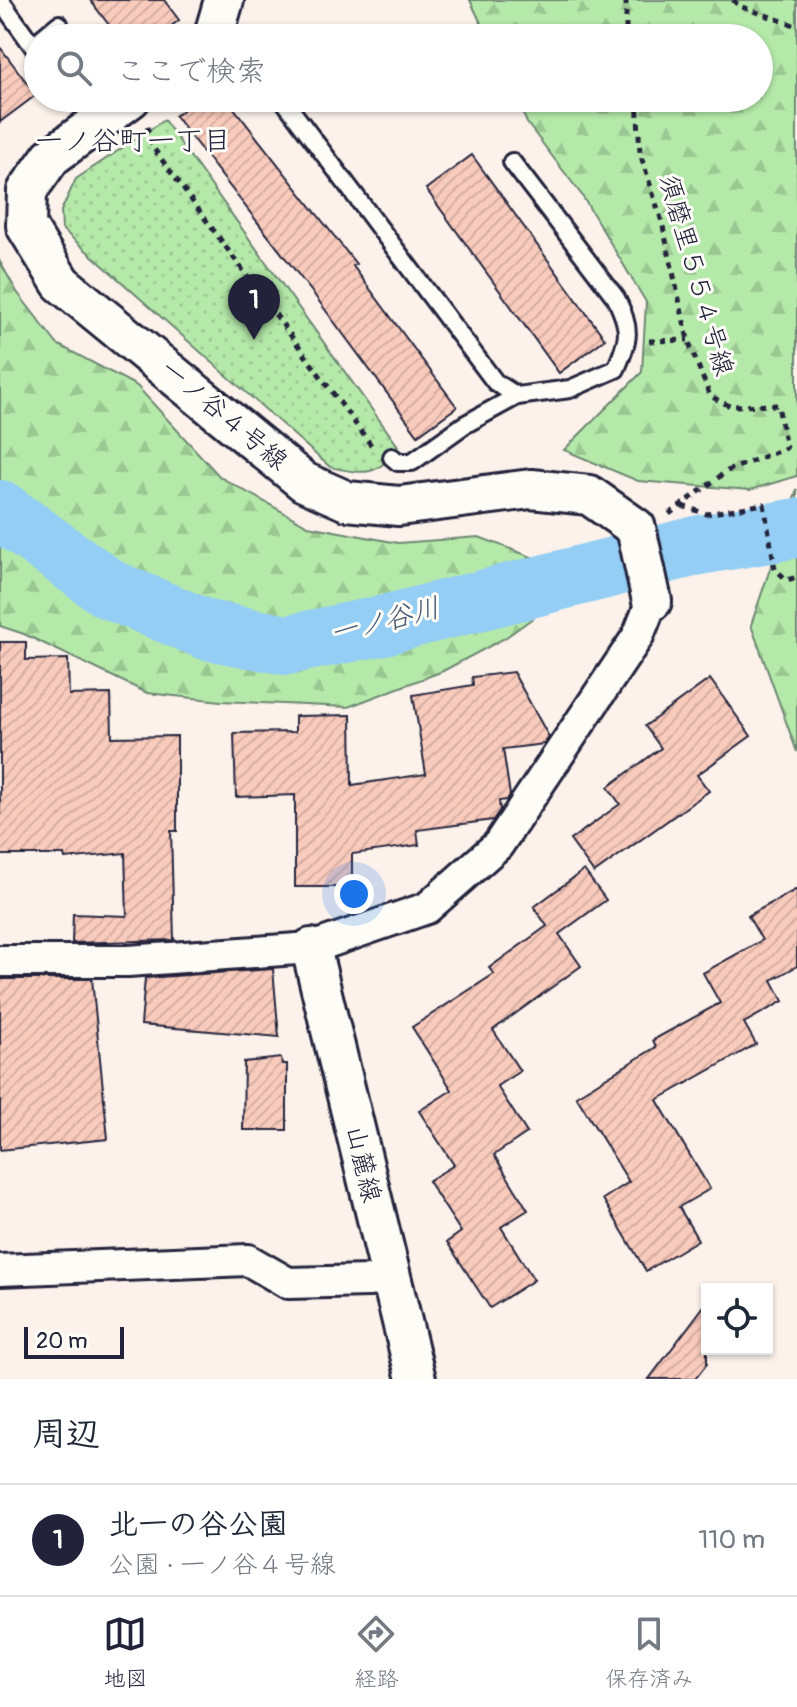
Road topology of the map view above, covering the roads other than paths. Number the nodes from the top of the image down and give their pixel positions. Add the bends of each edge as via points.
1 (0, 0) edge
2 (24, 33) edge
3 (132, 112) edge
4 (292, 112) edge
5 (512, 162) dead end
6 (517, 396) junction
7 (392, 457) road end
8 (652, 601) joint
9 (311, 948) junction
10 (0, 961) edge
11 (0, 1270) edge
12 (389, 1277) junction
13 (416, 1379) edge

1 - 2 lane
3 - 8 street, 一ノ谷４号線 via 51,157 27,191 26,226 61,283 304,482 347,501 399,506 531,489 589,495 648,524
4 - 6 lane via 495,382
5 - 6 lane via 616,298 628,323 628,342 616,369 570,389
6 - 7 lane via 412,462
8 - 9 street via 638,636 498,845 427,908
9 - 10 street via 128,961
9 - 12 street, 山麓線
11 - 12 street via 248,1260 288,1283
12 - 13 street, 山麓線

